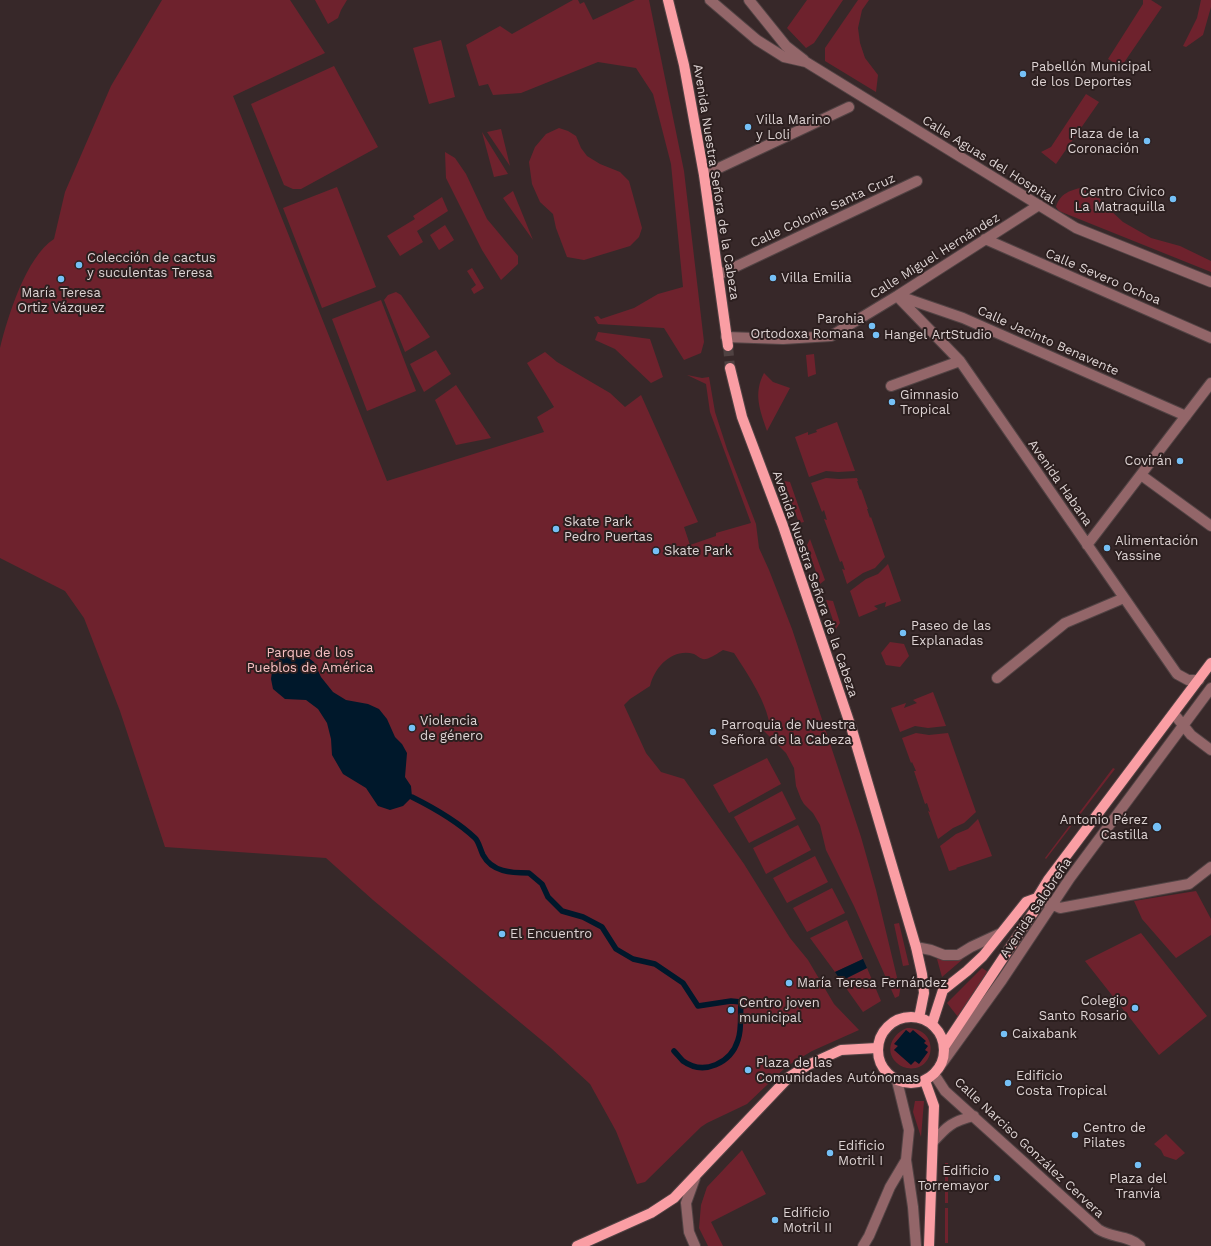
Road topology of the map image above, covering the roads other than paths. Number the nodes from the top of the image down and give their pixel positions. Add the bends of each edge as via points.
1 (668, 0) edge
2 (710, 0) edge
3 (749, 0) edge
4 (806, 62) junction
5 (849, 107) dead end
6 (704, 175) junction
7 (917, 181) dead end
8 (1038, 205) junction
9 (985, 239) junction
10 (718, 275) junction
11 (1211, 282) edge
12 (897, 296) junction
13 (1211, 338) edge
14 (727, 342) joint
15 (960, 361) junction
16 (730, 368) tunnel mouth
17 (1211, 383) edge
18 (891, 386) dead end
19 (1186, 416) junction
20 (1140, 475) junction
21 (1211, 526) edge
22 (1087, 545) junction
23 (1124, 598) junction
24 (1211, 663) edge
25 (997, 678) dead end
26 (1199, 680) junction
27 (1211, 688) edge
28 (1174, 714) junction
29 (1184, 726) junction
30 (1211, 750) edge
31 (1211, 867) edge
32 (1037, 898) junction
33 (1052, 905) junction
34 (999, 934) junction
35 (916, 947) junction
36 (920, 1018) junction
37 (932, 1024) junction
38 (944, 1047) junction
39 (877, 1048) junction
40 (937, 1070) junction
41 (897, 1081) junction
42 (925, 1081) junction
43 (974, 1116) junction
44 (933, 1142) junction
45 (906, 1160) junction
46 (695, 1178) junction
47 (1135, 1244) edge
48 (577, 1246) edge
49 (695, 1246) edge
50 (863, 1246) edge
51 (916, 1246) edge
52 (929, 1246) edge

1 - 6 main road, Avenida Nuestra Señora de la Cabeza via 684,65
2 - 4 street, Calle Aguas del Hospital via 757,40 784,57
3 - 4 street, Calle Aguas del Hospital via 786,46
4 - 8 street, Calle Aguas del Hospital
5 - 6 street
6 - 10 main road, Avenida Nuestra Señora de la Cabeza
7 - 10 street, Calle Colonia Santa Cruz
8 - 9 street, Calle Miguel Hernández
8 - 11 street, Calle Aguas del Hospital via 1076,228
9 - 12 street, Calle Miguel Hernández
9 - 13 street, Calle Severo Ochoa
10 - 14 main road, Avenida Nuestra Señora de la Cabeza
12 - 14 street, Calle Miguel Hernández via 831,336
12 - 15 street, Avenida Habana
12 - 19 street, Calle Jacinto Benavente via 963,318
15 - 18 street
15 - 22 street, Avenida Habana
16 - 35 main road, Avenida Nuestra Señora de la Cabeza via 742,417 783,526 852,730
17 - 19 street
19 - 20 street
20 - 21 street
20 - 22 street
22 - 23 street, Avenida Habana
23 - 25 street via 1065,623
23 - 26 street, Avenida Habana via 1177,674 1188,680
24 - 26 main road, Avenida Salobreña
26 - 28 main road, Avenida Salobreña
27 - 29 street, Avenida Salobreña
28 - 29 street
28 - 32 main road, Avenida Salobreña
29 - 30 street
29 - 33 street, Avenida Salobreña
31 - 33 street via 1189,884 1060,908
32 - 33 street
32 - 34 main road, Avenida Salobreña via 1026,902
32 - 38 main road, Avenida Salobreña via 1037,907
33 - 40 street, Avenida Salobreña
34 - 35 street, Avenida Salobreña via 958,955 944,955
34 - 37 main road, Avenida Salobreña via 983,956 943,990
35 - 36 main road, Avenida Nuestra Señora de la Cabeza via 924,993
36 - 37 main road
36 - 39 main road via 901,1018 891,1023 883,1031
37 - 38 main road via 938,1030
38 - 40 main road via 944,1057
39 - 41 main road via 882,1068
39 - 46 main road via 841,1050 808,1064 789,1077
40 - 42 main road
40 - 43 street, Calle Narciso González Cervera via 945,1091
41 - 42 main road via 906,1084
41 - 45 street via 909,1130
42 - 44 main road via 934,1106
43 - 44 street via 960,1119 945,1128
43 - 47 street, Calle Narciso González Cervera via 1098,1229
44 - 52 main road
45 - 50 street via 890,1187
45 - 51 street
46 - 48 main road via 674,1198 651,1213
46 - 49 street via 686,1203 689,1232

